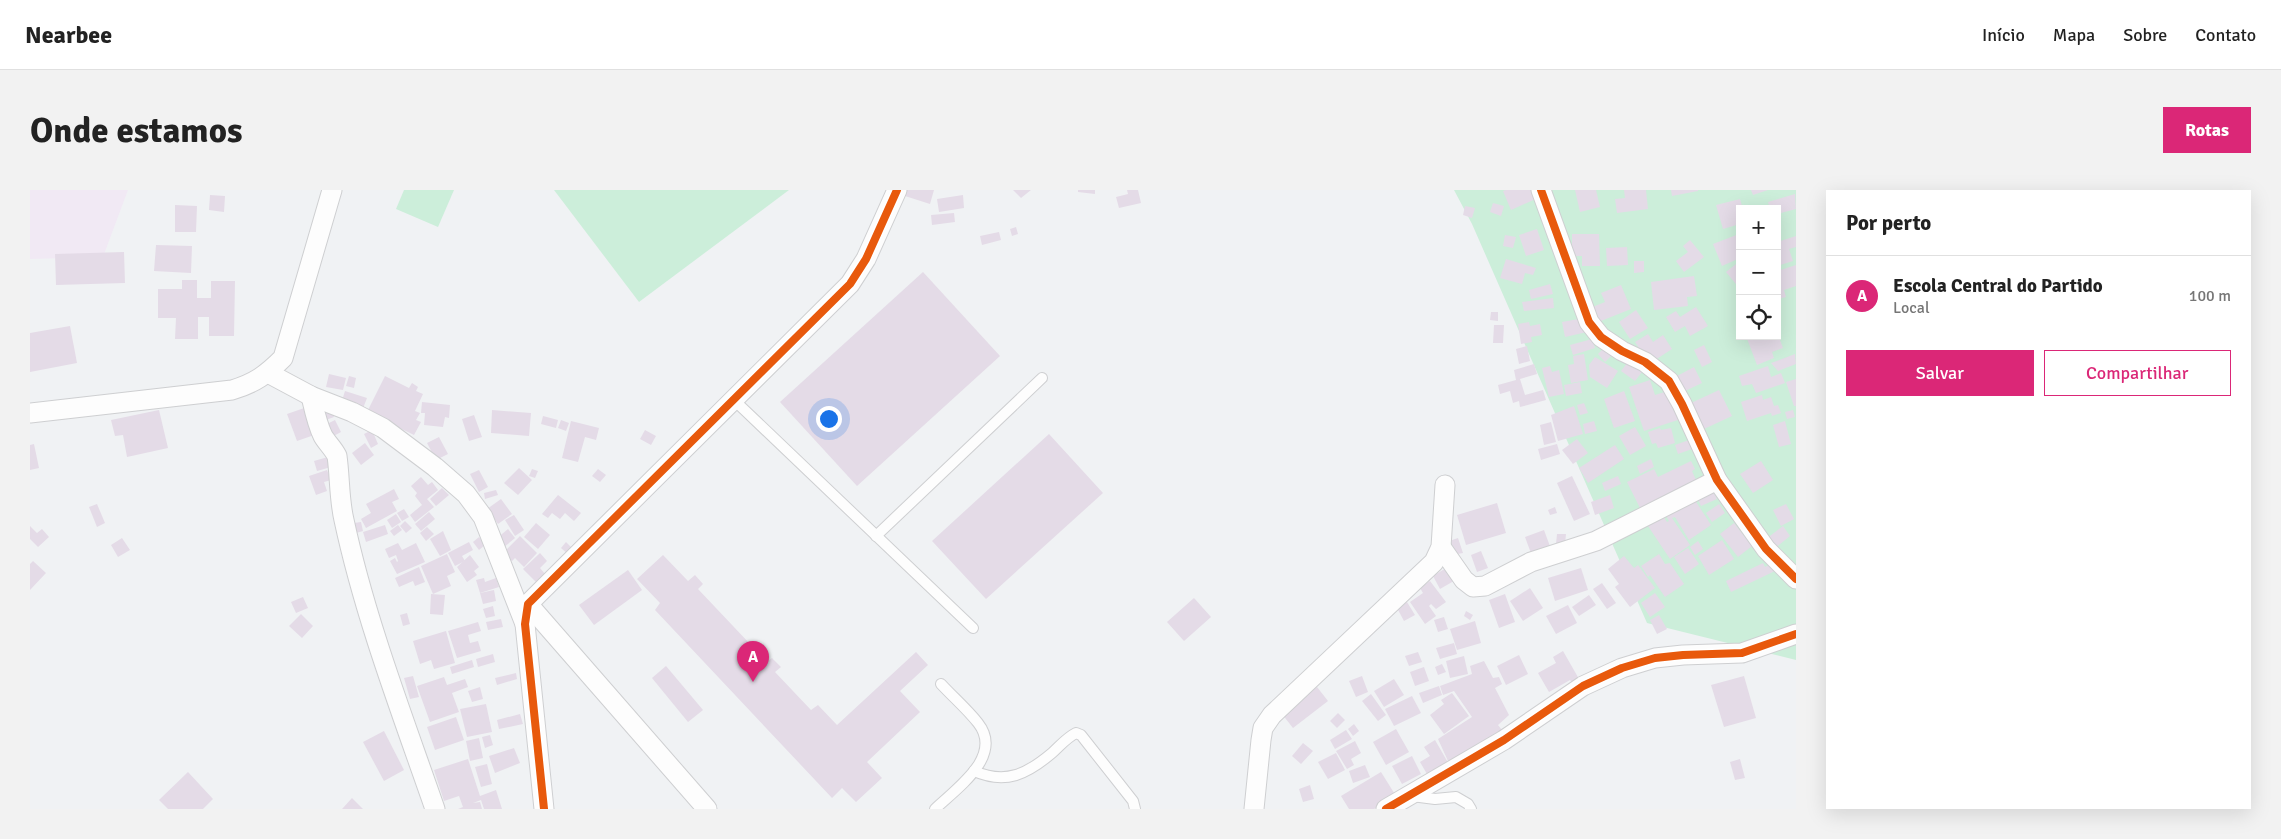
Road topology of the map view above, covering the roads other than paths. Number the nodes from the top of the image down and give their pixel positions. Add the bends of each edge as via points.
1 (332, 190) edge
2 (897, 190) edge
3 (1541, 190) edge
4 (268, 373) junction
5 (1042, 378) dead end
6 (311, 396) junction
7 (734, 400) junction
8 (30, 413) edge
9 (1717, 480) junction
10 (1445, 485) dead end
11 (876, 536) junction
12 (1441, 547) junction
13 (1796, 580) edge
14 (528, 604) junction
15 (525, 624) junction
16 (973, 628) dead end
17 (1796, 634) edge
18 (941, 684) dead end
19 (974, 772) junction
20 (1408, 796) junction
21 (435, 809) edge
22 (544, 809) edge
23 (707, 809) edge
24 (936, 809) edge
25 (1135, 809) edge
26 (1254, 809) edge
27 (1386, 809) edge
28 (1471, 809) edge

1 - 4 street via 283,358
2 - 7 street via 866,259 850,284
3 - 9 street via 1589,322 1601,337 1645,362 1669,381
4 - 6 street
4 - 8 street via 252,384 232,390
5 - 11 lane
6 - 15 street via 383,428 466,494 483,517
6 - 21 street via 321,432 337,456 343,518 355,563
7 - 11 lane
7 - 14 street
9 - 12 street via 1596,541 1531,562 1485,586 1473,587 1464,580
9 - 13 street via 1766,549
10 - 12 street
11 - 16 lane
12 - 26 street via 1434,562 1422,575 1272,715 1263,728
14 - 15 street
14 - 23 street
15 - 22 street
17 - 20 street via 1742,653 1654,658 1622,668 1583,686 1504,740
18 - 19 lane via 979,724 986,738 987,749
19 - 24 lane
19 - 25 lane via 1006,778 1026,771 1076,733 1081,735 1133,801
20 - 27 street
20 - 28 lane via 1456,797

